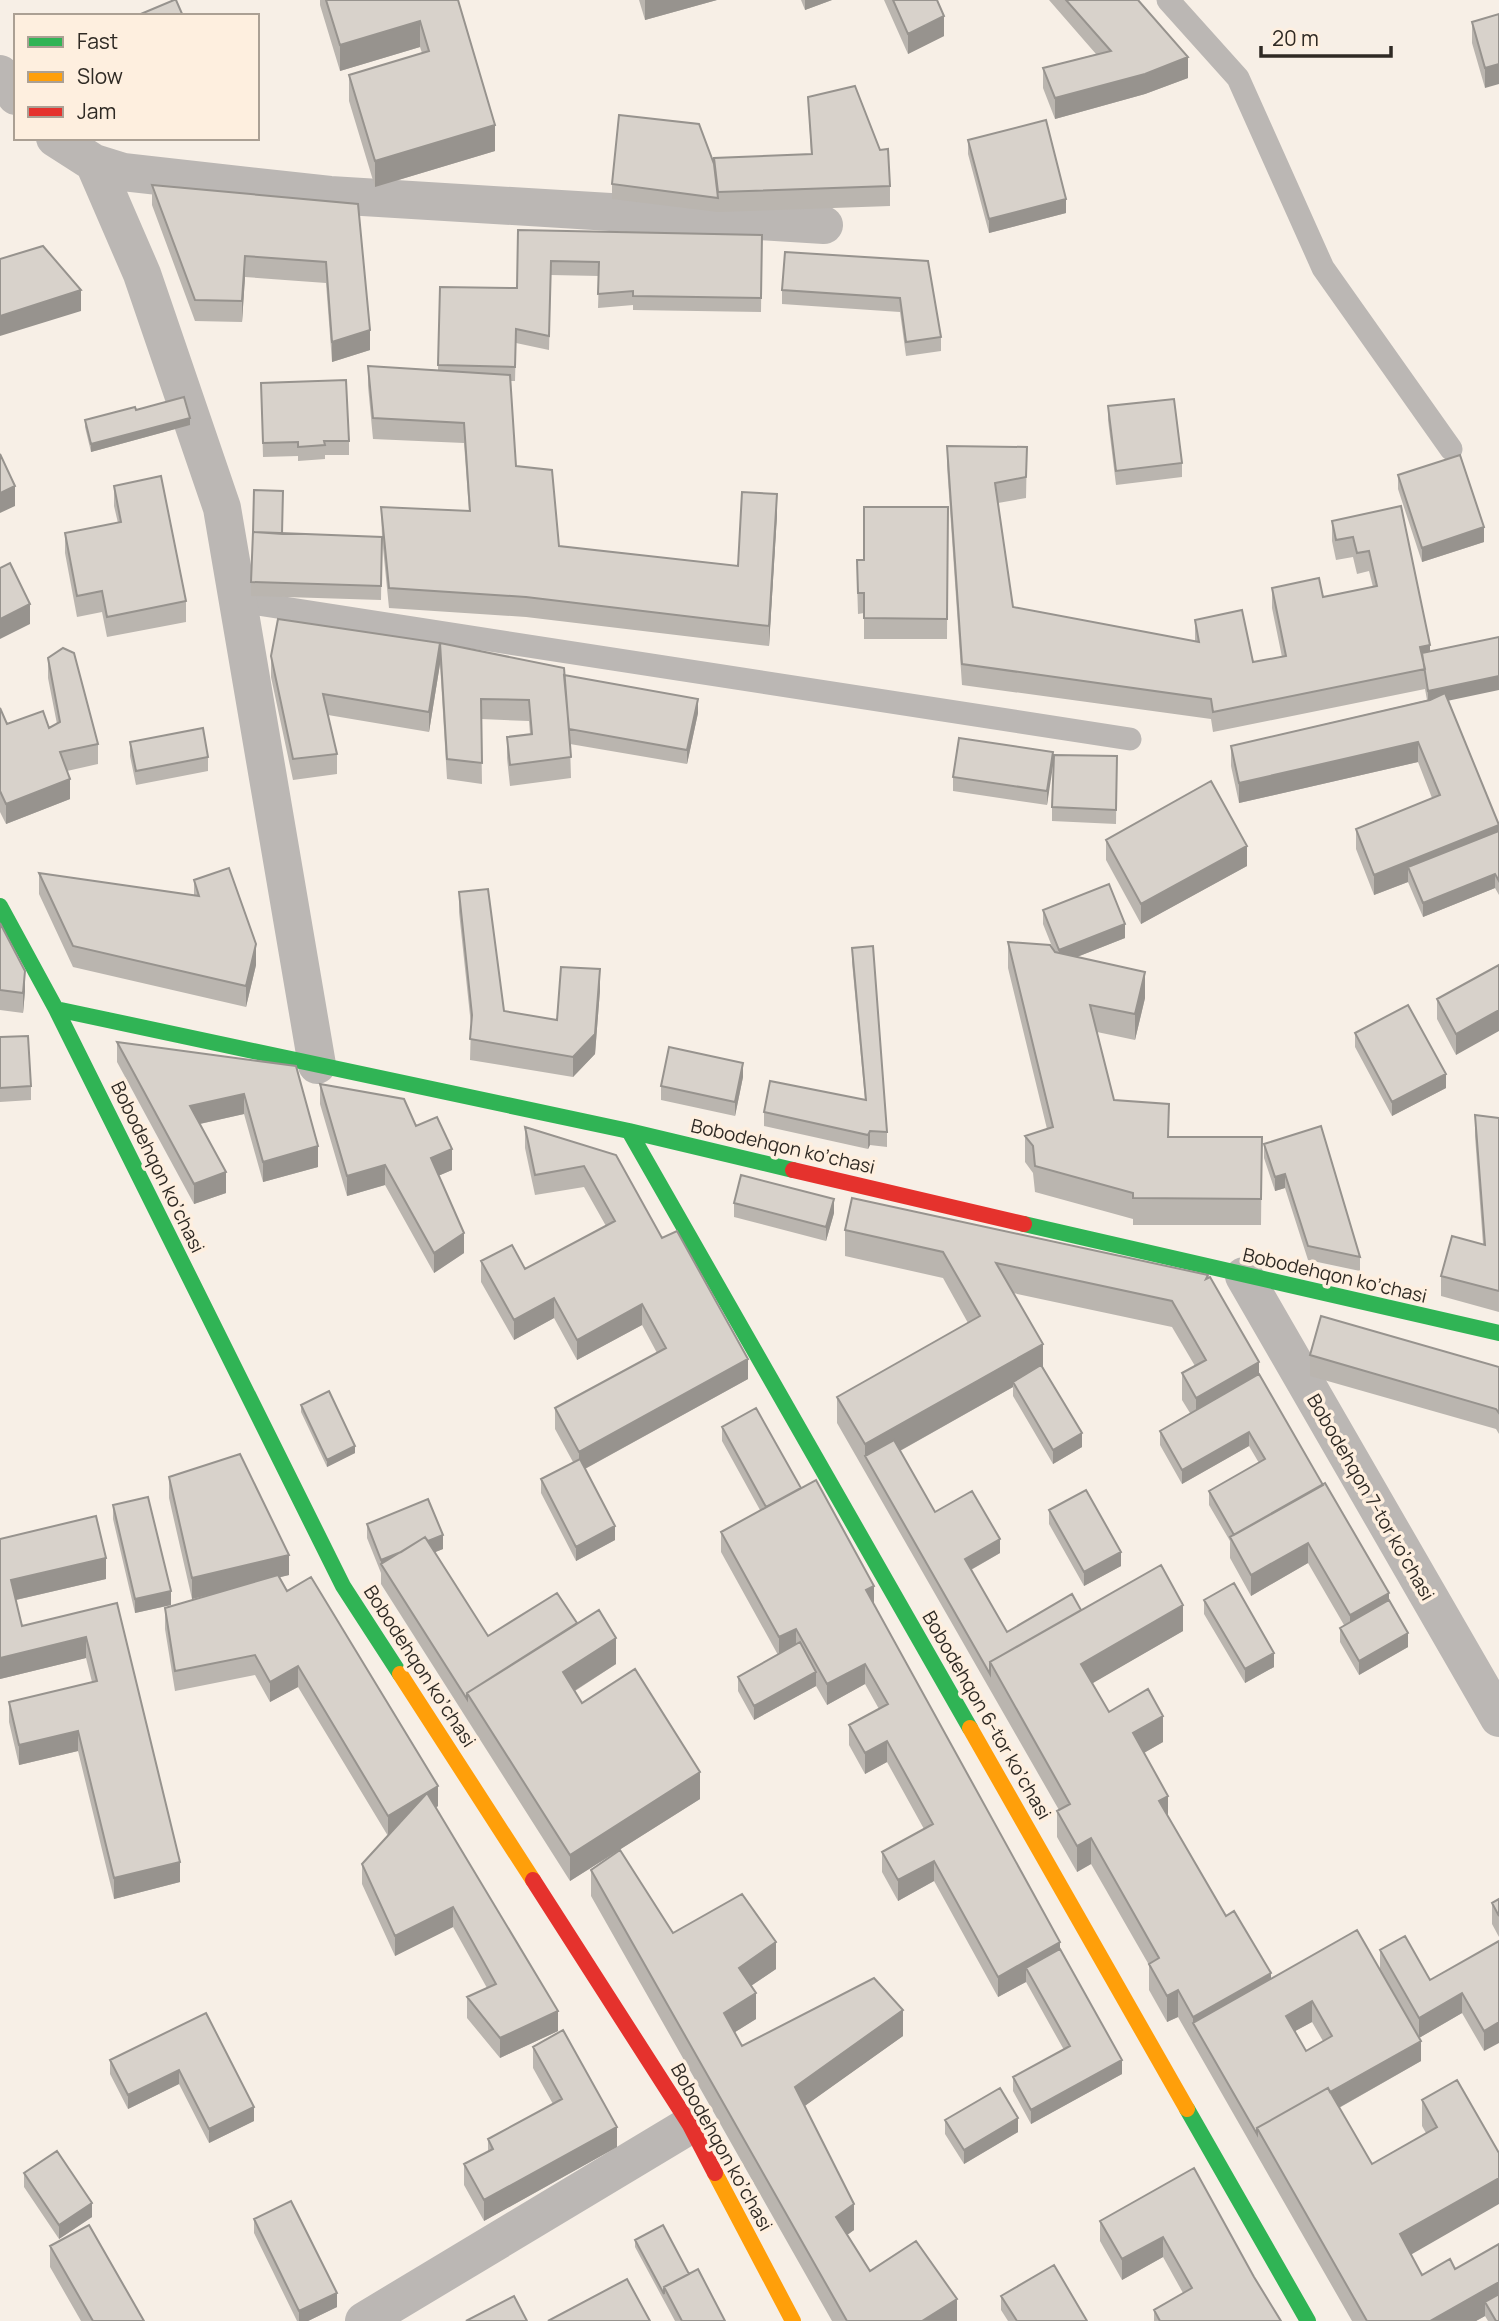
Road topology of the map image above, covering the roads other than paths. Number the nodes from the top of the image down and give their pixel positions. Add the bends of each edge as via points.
1 (1168, 0) edge
2 (0, 75) edge
3 (14, 93) edge
4 (58, 140) edge
5 (94, 163) junction
6 (824, 225) dead end
7 (1451, 449) dead end
8 (238, 601) junction
9 (1130, 739) dead end
10 (0, 906) edge
11 (56, 1009) junction
12 (317, 1065) junction
13 (629, 1131) junction
14 (1244, 1276) junction
15 (1499, 1333) edge
16 (1499, 1718) edge
17 (690, 2125) junction
18 (364, 2321) edge
19 (793, 2321) edge
20 (1308, 2321) edge

1 - 7 lane via 1238,78 1323,268
2 - 3 street
4 - 5 street
5 - 6 street via 123,172 330,195
5 - 8 street via 142,274 222,509
8 - 9 lane
8 - 12 street
10 - 11 street, Bobodehqon koʼchasi
11 - 12 street, Bobodehqon koʼchasi
11 - 17 street, Bobodehqon koʼchasi via 343,1586
12 - 13 street, Bobodehqon koʼchasi
13 - 14 street, Bobodehqon koʼchasi
13 - 20 street, Bobodehqon 6-tor koʼchasi
14 - 15 street, Bobodehqon koʼchasi
14 - 16 street, Bobodehqon 7-tor koʼchasi
17 - 18 street
17 - 19 street, Bobodehqon koʼchasi

